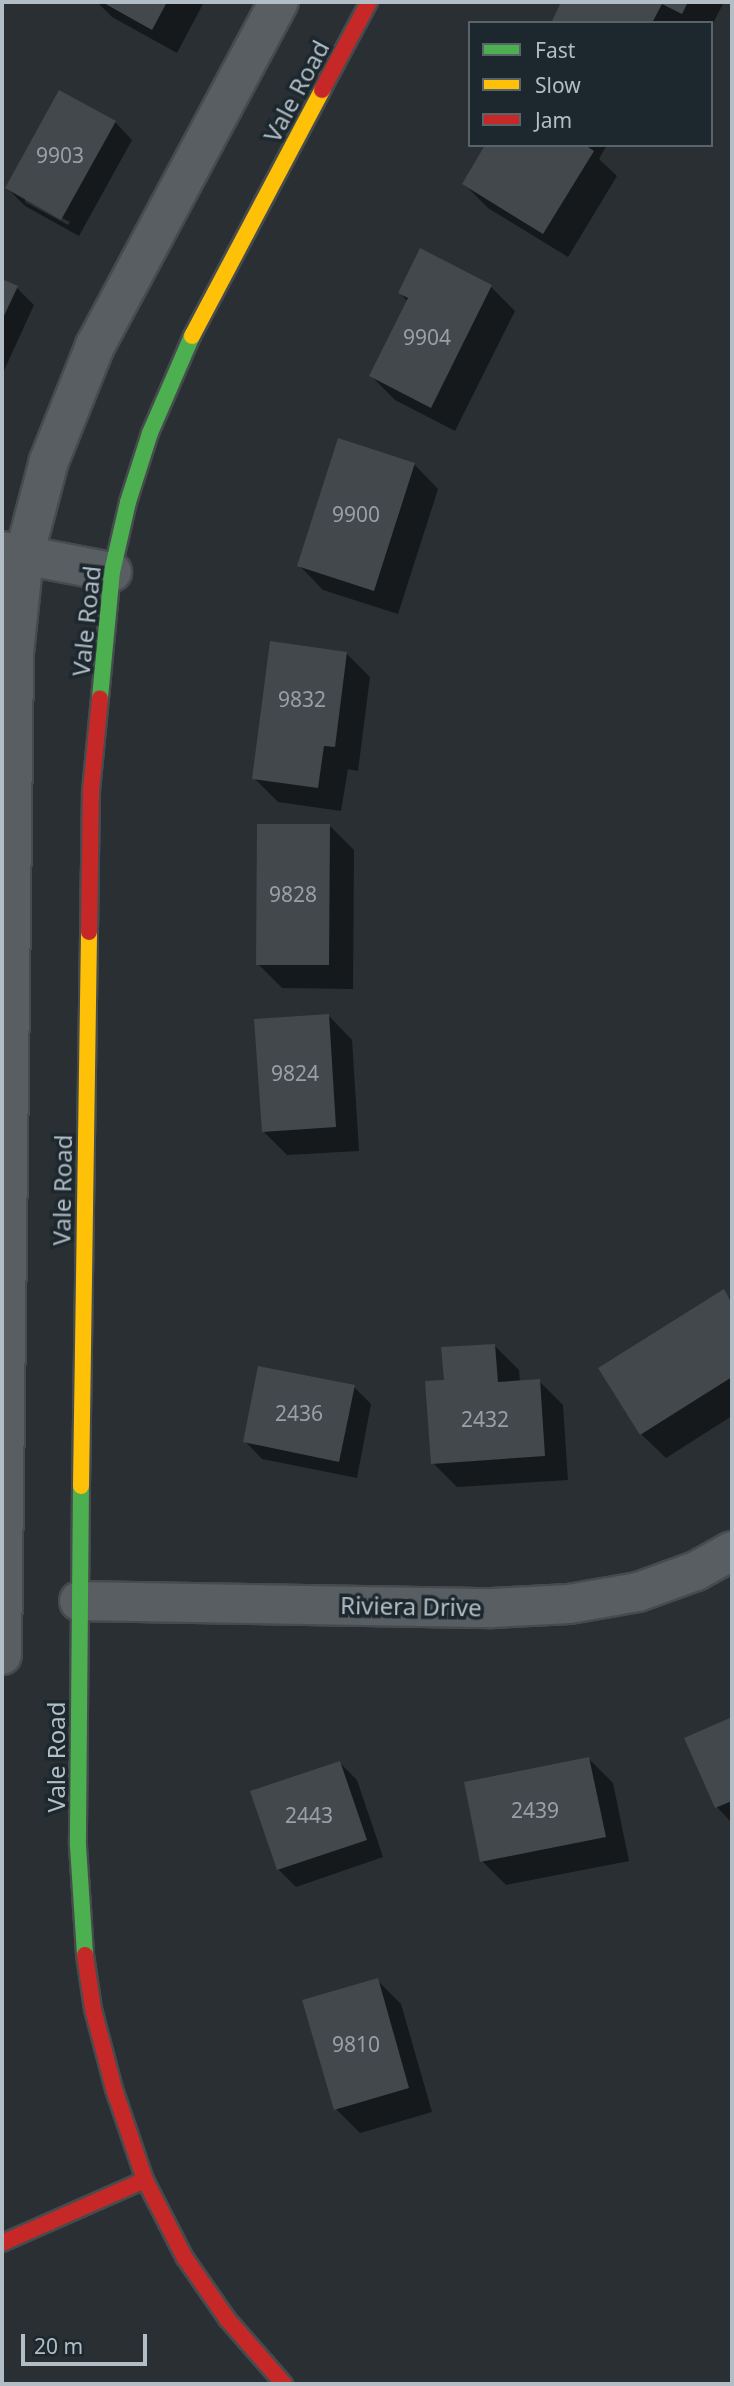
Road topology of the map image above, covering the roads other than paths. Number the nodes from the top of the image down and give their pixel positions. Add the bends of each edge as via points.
1 (279, 2) edge
2 (369, 2) edge
3 (13, 553) edge
4 (112, 572) junction
5 (732, 1551) edge
6 (79, 1601) junction
7 (2, 1655) edge
8 (145, 2180) junction
9 (2, 2243) edge
10 (284, 2384) edge

1 - 3 street via 95,346
2 - 4 main road, Vale Road via 179,360 128,502
3 - 4 street
3 - 7 street
4 - 6 main road, Vale Road via 91,792
5 - 6 street, Riviera Drive via 696,1571 638,1592 569,1604 492,1608
6 - 8 main road, Vale Road via 82,1930 93,2008 114,2090
8 - 9 main road
8 - 10 main road, Vale Road via 185,2258 228,2320

